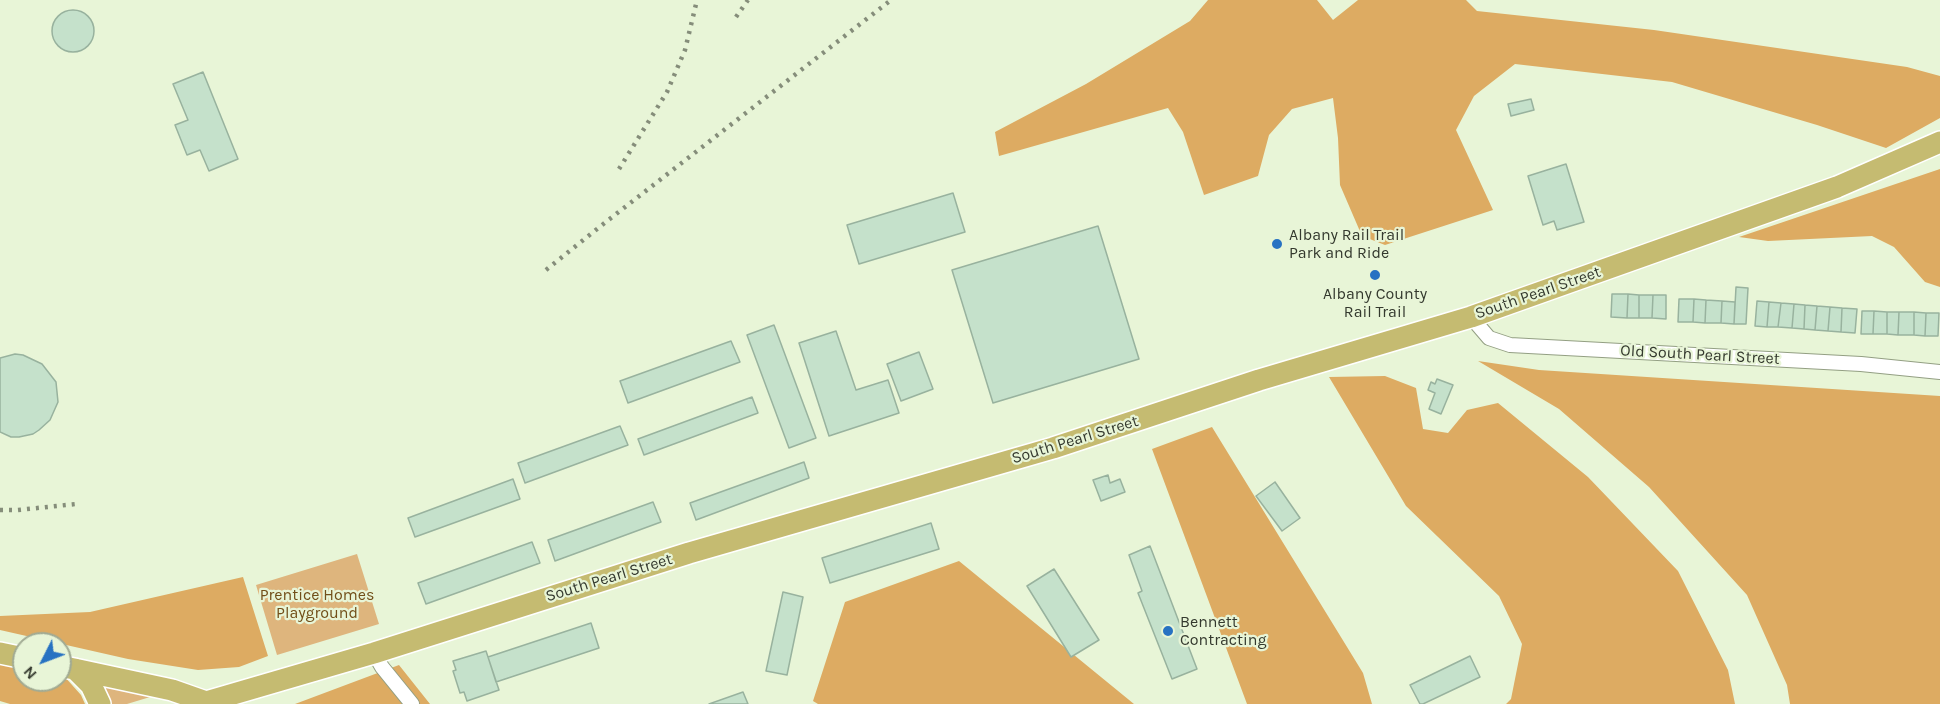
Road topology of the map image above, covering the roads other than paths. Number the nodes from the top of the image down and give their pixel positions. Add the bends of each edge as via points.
1 (1940, 142) edge
2 (1471, 317) junction
3 (1940, 372) edge
4 (374, 653) junction
5 (72, 668) edge
6 (72, 670) edge
7 (202, 703) edge
8 (100, 704) edge
9 (412, 704) edge

1 - 2 main road, South Pearl Street via 1837,187
2 - 3 street, Old South Pearl Street via 1490,338 1510,345 1861,364
2 - 4 main road, South Pearl Street via 1259,380 1053,448 689,553
4 - 7 main road, South Pearl Street
4 - 9 street
5 - 7 main road via 172,690
6 - 8 main road via 90,685

